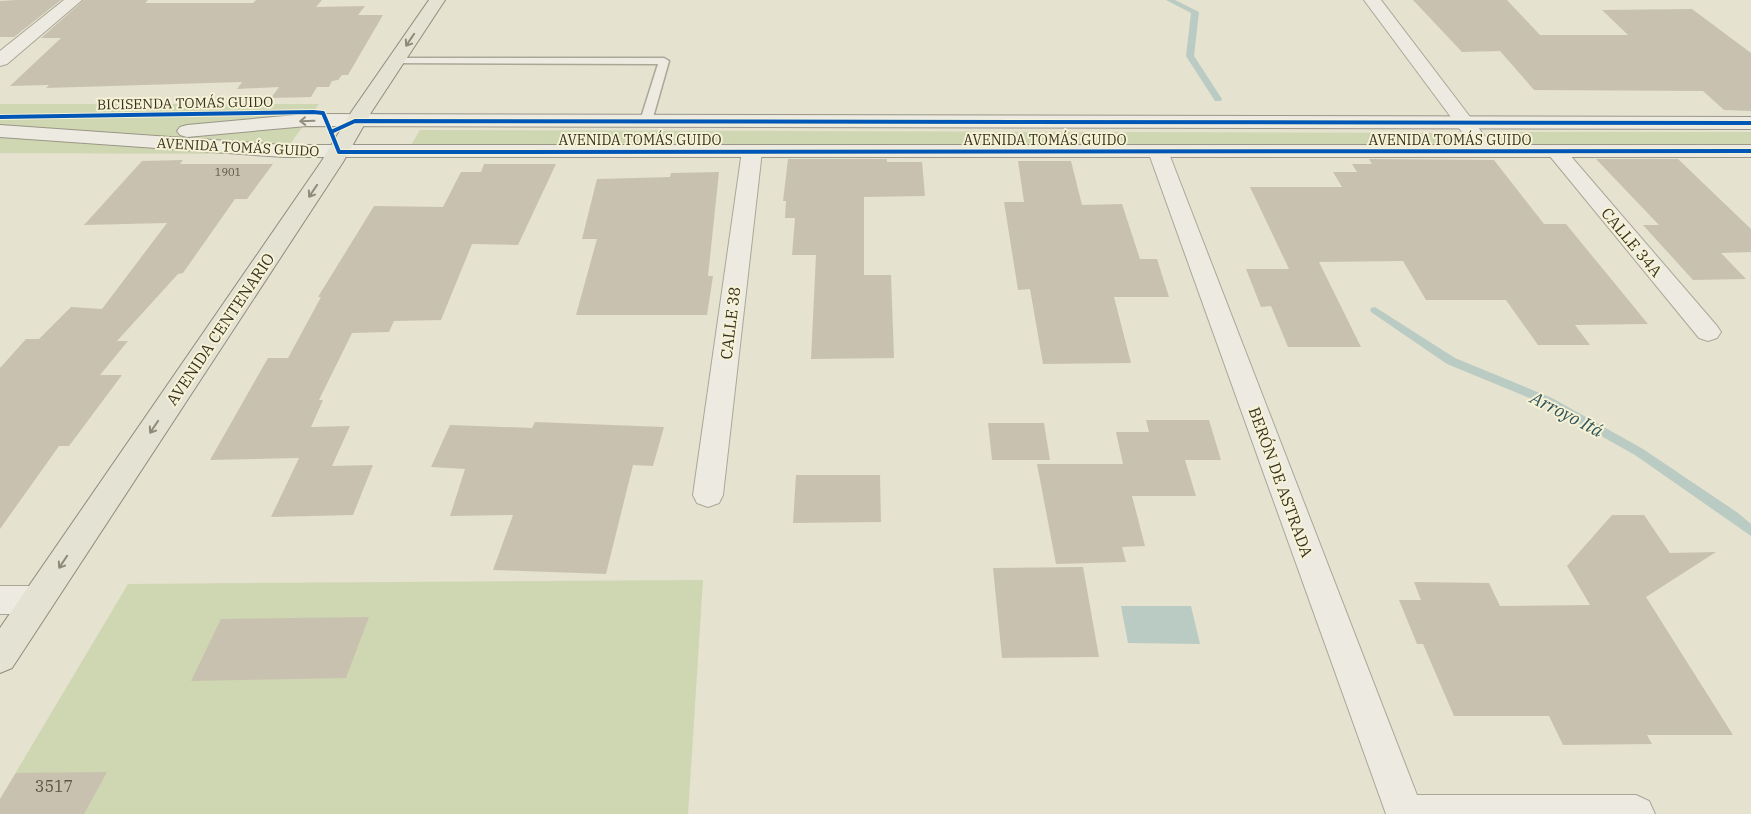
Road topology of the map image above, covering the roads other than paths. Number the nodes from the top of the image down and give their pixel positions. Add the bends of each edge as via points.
1 (74, 0) edge
2 (437, 0) edge
3 (1372, 0) edge
4 (0, 60) edge
5 (395, 62) junction
6 (355, 121) junction
7 (646, 122) junction
8 (1464, 122) junction
9 (1751, 122) edge
10 (0, 131) edge
11 (105, 139) junction
12 (1751, 150) edge
13 (1158, 151) junction
14 (1486, 151) junction
15 (1556, 151) junction
16 (339, 152) junction
17 (752, 152) junction
18 (1708, 332) dead end
19 (708, 495) dead end
20 (0, 600) edge
21 (38, 600) junction
22 (0, 657) edge
23 (1405, 814) edge
24 (1636, 814) edge

1 - 4 main road
2 -> 5 main road, AVENIDA CENTENARIO
3 - 8 main road
5 - 6 main road, AVENIDA CENTENARIO
5 - 7 lane via 664,61
6 - 7 main road, AVENIDA TOMÁS GUIDO
6 -> 11 main road, AVENIDA TOMÁS GUIDO via 307,120
6 - 16 main road, AVENIDA CENTENARIO
7 - 8 main road, AVENIDA TOMÁS GUIDO
8 - 9 main road, AVENIDA TOMÁS GUIDO
8 - 14 main road
10 - 11 main road, AVENIDA TOMÁS GUIDO
11 - 16 main road, AVENIDA TOMÁS GUIDO via 284,152
12 - 15 main road, AVENIDA TOMÁS GUIDO
13 - 14 main road, AVENIDA TOMÁS GUIDO
13 - 17 main road, AVENIDA TOMÁS GUIDO
13 - 23 main road, BERÓN DE ASTRADA
14 - 15 main road, AVENIDA TOMÁS GUIDO
15 - 18 main road, CALLE 34A
16 - 17 main road, AVENIDA TOMÁS GUIDO
16 -> 21 main road, AVENIDA CENTENARIO
17 - 19 main road, CALLE 38
20 - 21 main road
21 - 22 main road, AVENIDA CENTENARIO
23 - 24 main road

